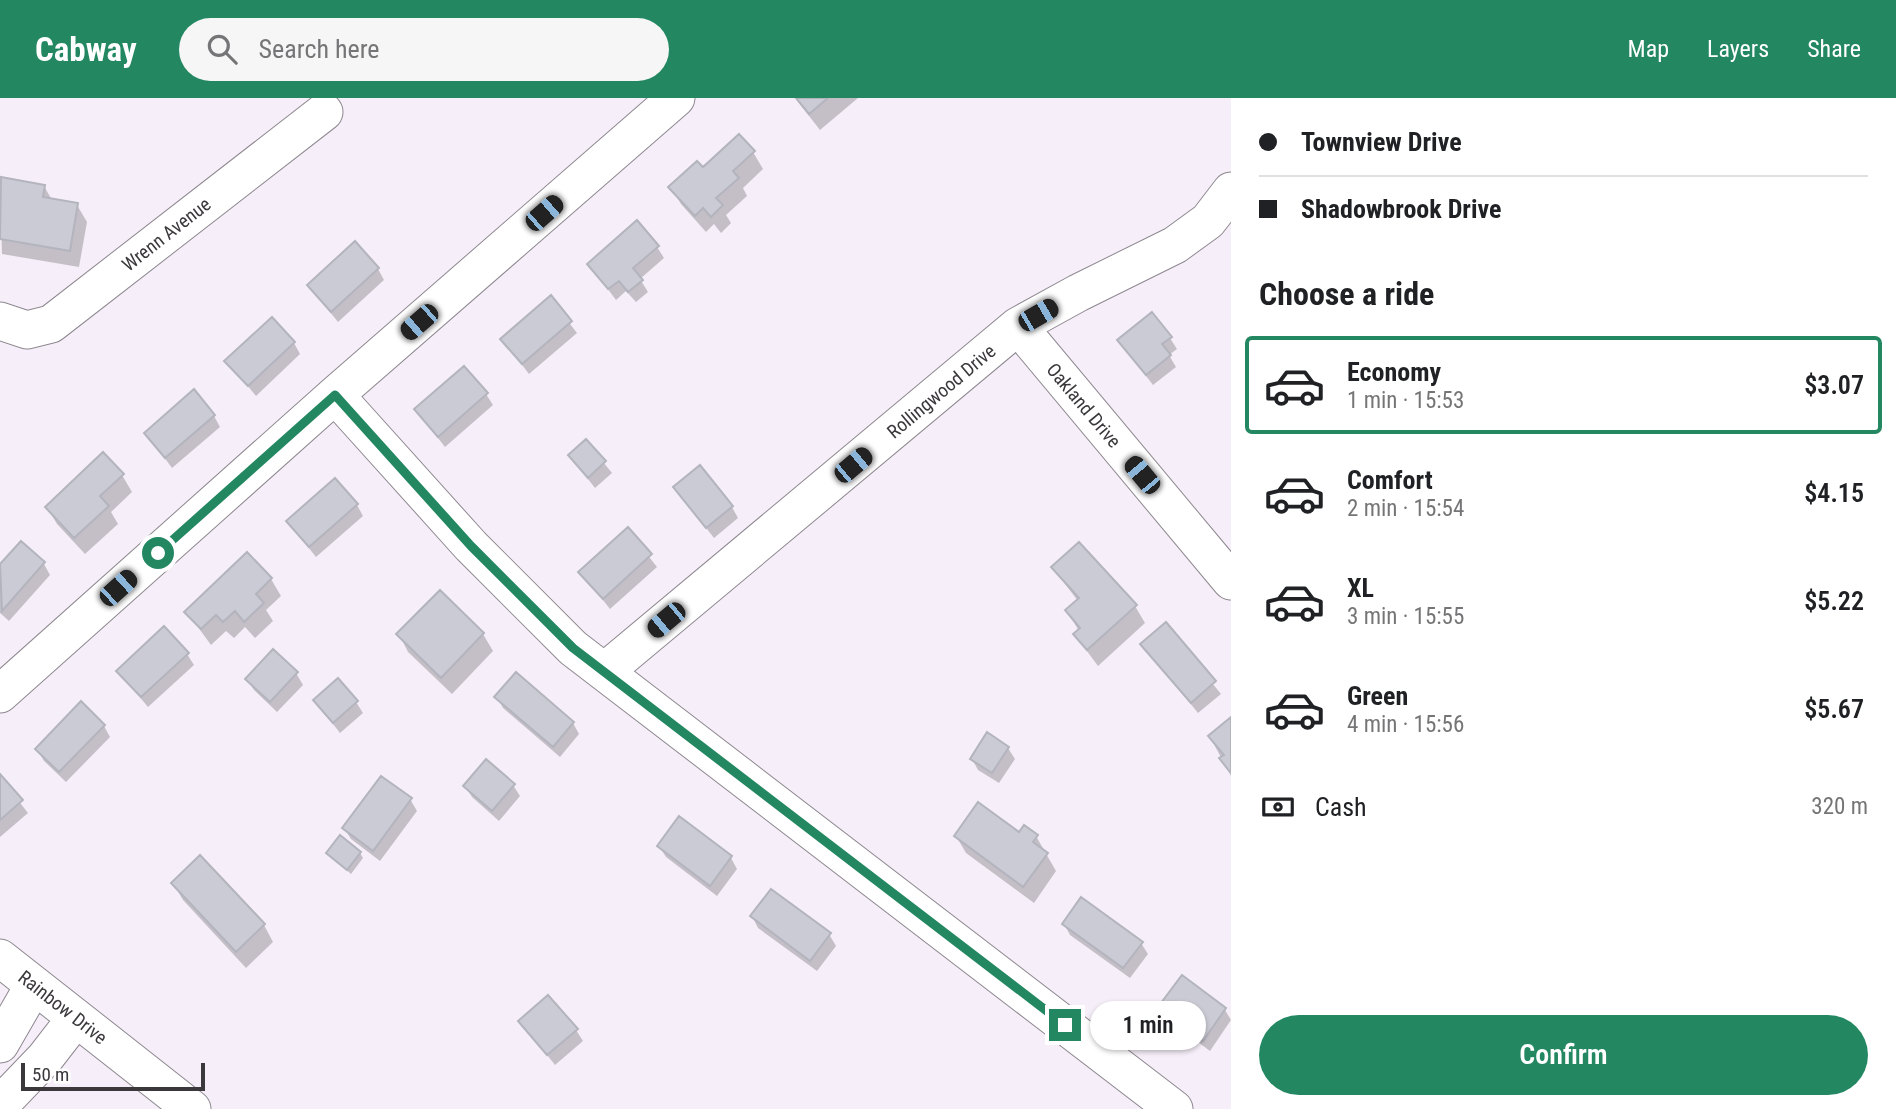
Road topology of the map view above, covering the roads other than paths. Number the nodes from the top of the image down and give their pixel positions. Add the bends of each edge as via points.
1 (676, 98) edge
2 (324, 112) dead end
3 (1231, 191) edge
4 (0, 321) edge
5 (1018, 326) junction
6 (335, 395) junction
7 (1231, 581) edge
8 (604, 672) junction
9 (0, 694) edge
10 (0, 958) edge
11 (34, 985) junction
12 (76, 1018) junction
13 (0, 1044) edge
14 (0, 1105) edge
15 (192, 1109) edge
16 (1174, 1109) edge

1 - 6 street
2 - 4 street, Wrenn Avenue via 51,324 27,330
3 - 5 street, Rollingwood Drive via 1208,221 1175,245
5 - 7 street, Oakland Drive
5 - 8 street, Rollingwood Drive
6 - 8 street via 471,546 573,648
6 - 9 street
8 - 16 street
10 - 11 street, Rainbow Drive
11 - 12 street, Rainbow Drive
11 - 13 street
12 - 14 street
12 - 15 street, Rainbow Drive

